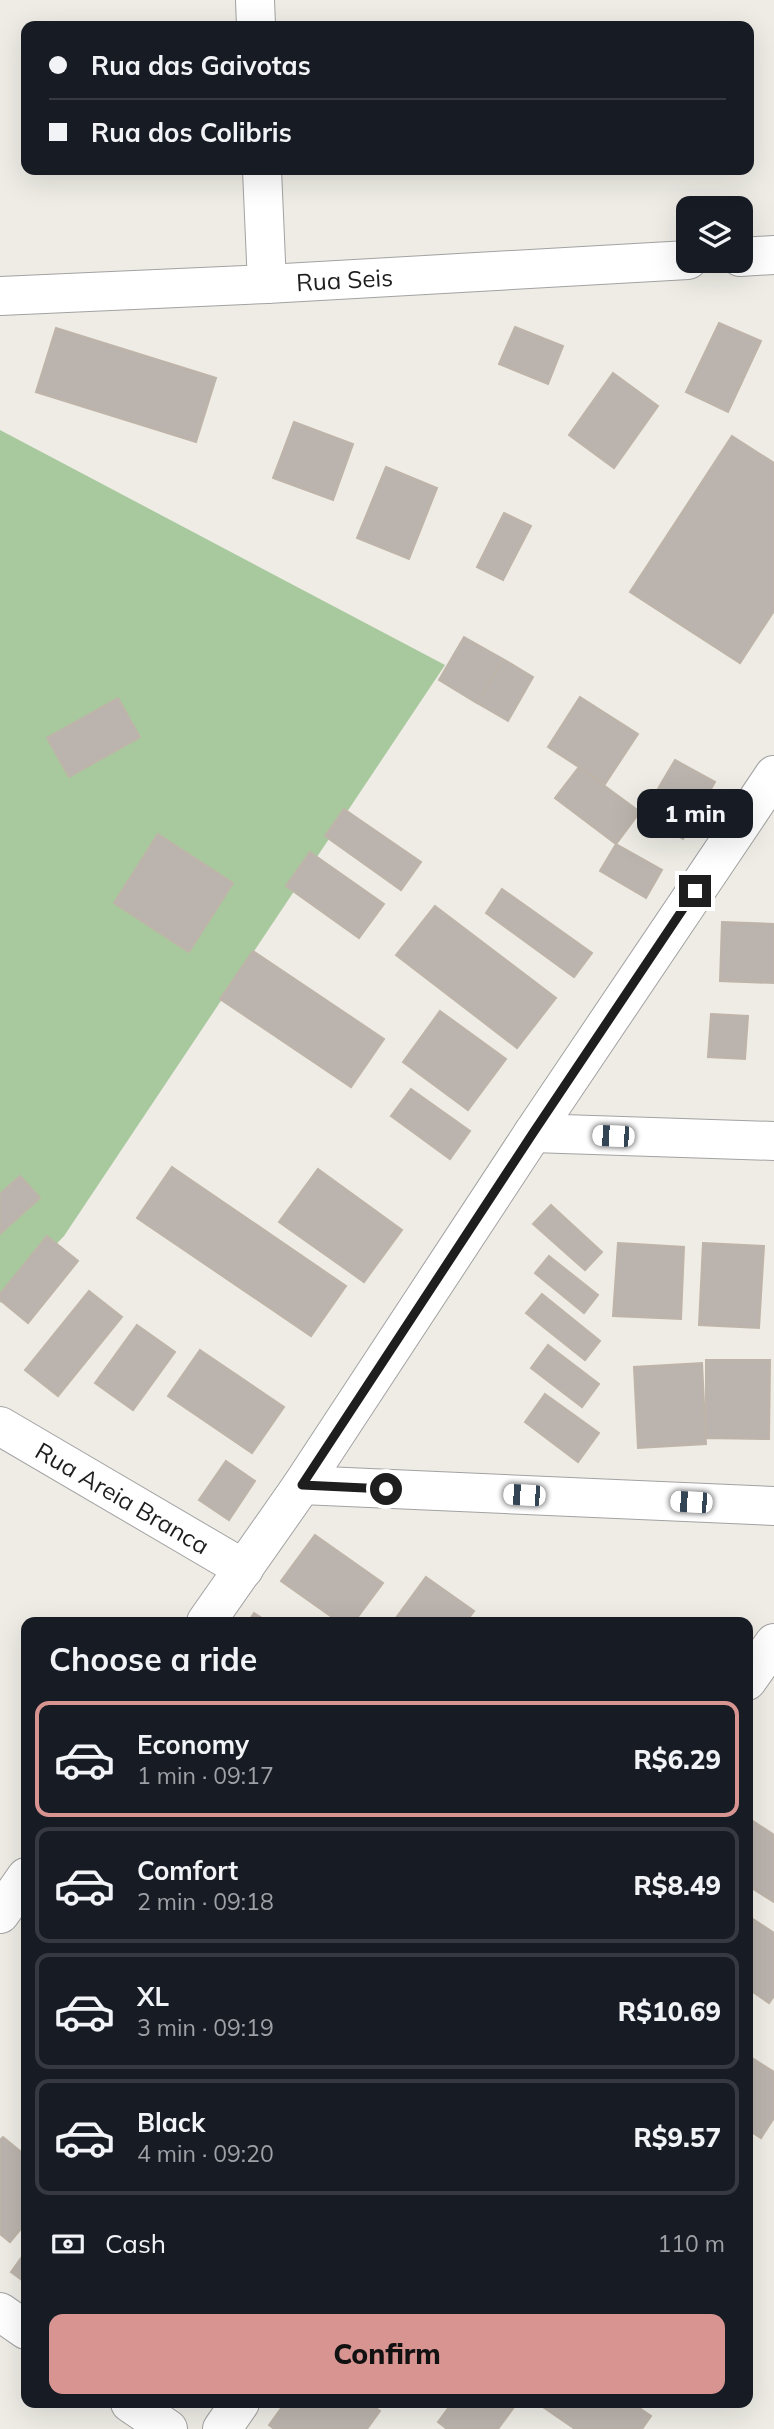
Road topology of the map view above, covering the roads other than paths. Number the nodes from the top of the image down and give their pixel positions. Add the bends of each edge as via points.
1 (255, 0) edge
2 (256, 21) edge
3 (262, 175) edge
4 (774, 255) edge
5 (753, 256) edge
6 (676, 261) edge
7 (267, 284) junction
8 (0, 296) edge
9 (773, 779) edge
10 (533, 1133) junction
11 (774, 1141) edge
12 (0, 1426) edge
13 (302, 1485) junction
14 (774, 1506) edge
15 (244, 1569) junction
16 (210, 1617) edge
17 (774, 1643) edge
18 (753, 1673) edge
19 (21, 1884) edge
20 (0, 1914) edge
21 (0, 2312) edge
22 (21, 2327) edge
23 (137, 2408) edge
24 (237, 2408) edge
25 (167, 2429) edge
26 (222, 2429) edge

1 - 2 street
3 - 7 street
4 - 5 street
6 - 7 street, Rua Seis
7 - 8 street, Rua Seis
9 - 10 street
10 - 11 street
10 - 13 street
12 - 15 street, Rua Areia Branca
13 - 14 street
13 - 15 street
15 - 16 street
17 - 18 street
19 - 20 street
21 - 22 street
23 - 25 street
24 - 26 street

